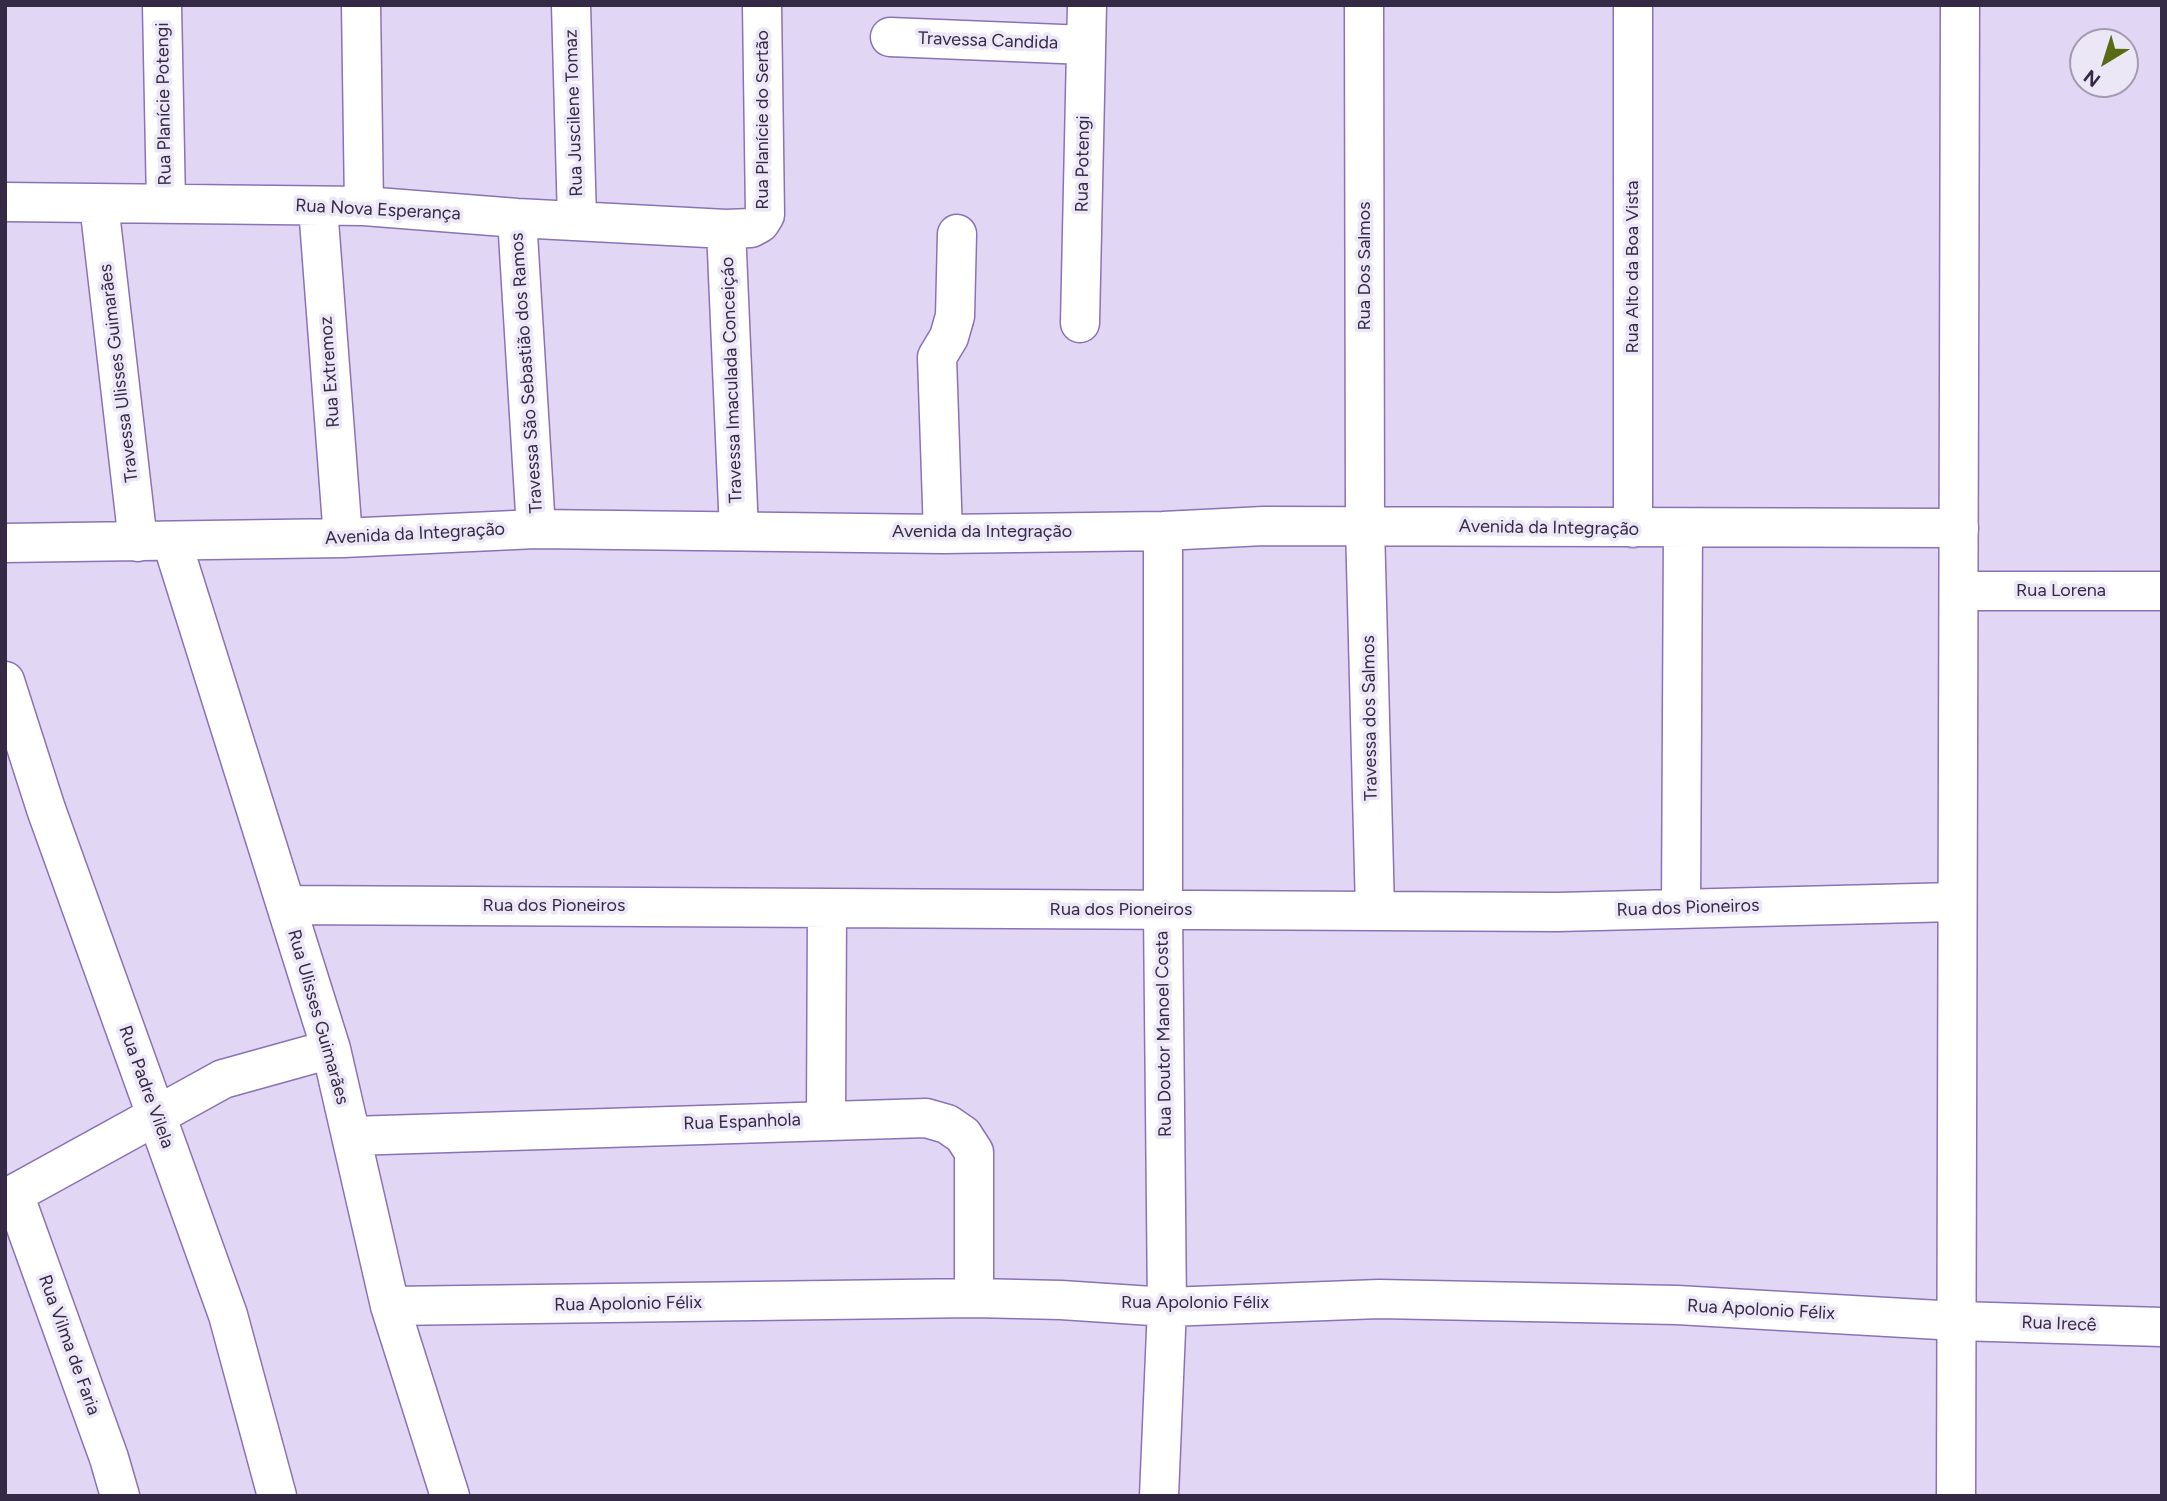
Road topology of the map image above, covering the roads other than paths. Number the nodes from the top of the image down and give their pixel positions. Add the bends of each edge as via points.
1 (162, 5) edge
2 (361, 5) edge
3 (571, 5) edge
4 (762, 5) edge
5 (1087, 5) edge
6 (1364, 5) edge
7 (1633, 5) edge
8 (1959, 5) edge
9 (890, 37) dead end
10 (1086, 45) junction
11 (5, 202) edge
12 (166, 202) junction
13 (99, 204) junction
14 (364, 206) junction
15 (318, 207) junction
16 (517, 218) junction
17 (577, 220) junction
18 (738, 229) junction
19 (957, 234) dead end
20 (1080, 323) dead end
21 (1365, 526) junction
22 (1633, 528) junction
23 (1959, 528) junction
24 (536, 529) junction
25 (1683, 529) junction
26 (739, 531) junction
27 (1163, 531) junction
28 (943, 534) junction
29 (343, 538) junction
30 (155, 542) junction
31 (5, 543) edge
32 (1959, 591) junction
33 (2162, 591) edge
34 (5, 681) edge
35 (1956, 902) junction
36 (286, 905) junction
37 (827, 908) junction
38 (1681, 908) junction
39 (1375, 910) junction
40 (1163, 911) junction
41 (331, 1048) junction
42 (155, 1114) junction
43 (826, 1120) junction
44 (351, 1136) junction
45 (10, 1197) edge
46 (974, 1298) junction
47 (390, 1306) junction
48 (1167, 1307) junction
49 (1956, 1321) junction
50 (2162, 1327) edge
51 (120, 1496) edge
52 (277, 1496) edge
53 (450, 1496) edge
54 (1159, 1496) edge
55 (1956, 1496) edge

1 - 12 street, Rua Planície Potengi
2 - 14 street
3 - 17 street, Rua Juscilene Tomaz
4 - 18 street, Rua Planície do Sertão via 765,215 760,223
5 - 10 street, Rua Potengi
6 - 21 street, Rua Dos Salmos
7 - 22 street, Rua Alto da Boa Vista
8 - 23 street
9 - 10 street, Travessa Candida
10 - 20 street, Rua Potengi
11 - 13 street, Rua Nova Esperança
12 - 13 street, Rua Nova Esperança
12 - 15 street, Rua Nova Esperança
13 - 30 street, Travessa Ulisses Guimarães
14 - 15 street, Rua Nova Esperança
14 - 16 street, Rua Nova Esperança
15 - 29 street, Rua Extremoz
16 - 17 street, Rua Nova Esperança
16 - 24 street, Travessa São Sebastião dos Ramos
17 - 18 street, Rua Nova Esperança
18 - 26 street, Travessa Imaculada Conceiçáo
19 - 28 street via 956,316 937,357
21 - 22 street, Avenida da Integração
21 - 27 street, Avenida da Integração
21 - 39 street, Travessa dos Salmos
22 - 25 street, Avenida da Integração
23 - 25 street, Avenida da Integração
23 - 32 street
24 - 26 street, Avenida da Integração
24 - 29 street, Avenida da Integração
25 - 38 street
26 - 28 street, Avenida da Integração
27 - 28 street, Avenida da Integração
27 - 40 street, Rua Doutor Manoel Costa
29 - 30 street, Avenida da Integração
30 - 31 street, Avenida da Integração
30 - 36 street, Rua Ulisses Guimarães
32 - 33 street, Rua Lorena
32 - 35 street
34 - 42 street, Rua Padre Vilela
35 - 38 street, Rua dos Pioneiros
35 - 49 street
36 - 37 street, Rua dos Pioneiros
36 - 41 street, Rua Ulisses Guimarães
37 - 40 street, Rua dos Pioneiros
37 - 43 street
38 - 39 street, Rua dos Pioneiros
39 - 40 street, Rua dos Pioneiros
40 - 48 street, Rua Doutor Manoel Costa
41 - 42 street via 223,1079
41 - 44 street, Rua Ulisses Guimarães
42 - 45 street
42 - 52 street, Rua Padre Vilela via 228,1315
43 - 44 street, Rua Espanhola
43 - 46 street, Rua Espanhola via 926,1118 963,1135 974,1152
44 - 47 street, Rua Ulisses Guimarães
45 - 51 street, Rua Vilma de Faria via 110,1458
46 - 47 street, Rua Apolonio Félix
46 - 48 street, Rua Apolonio Félix
47 - 53 street, Rua Ulisses Guimarães
48 - 49 street, Rua Apolonio Félix via 1380,1298 1677,1306
48 - 54 street, Rua Doutor Manoel Costa
49 - 50 street, Rua Irecê
49 - 55 street

